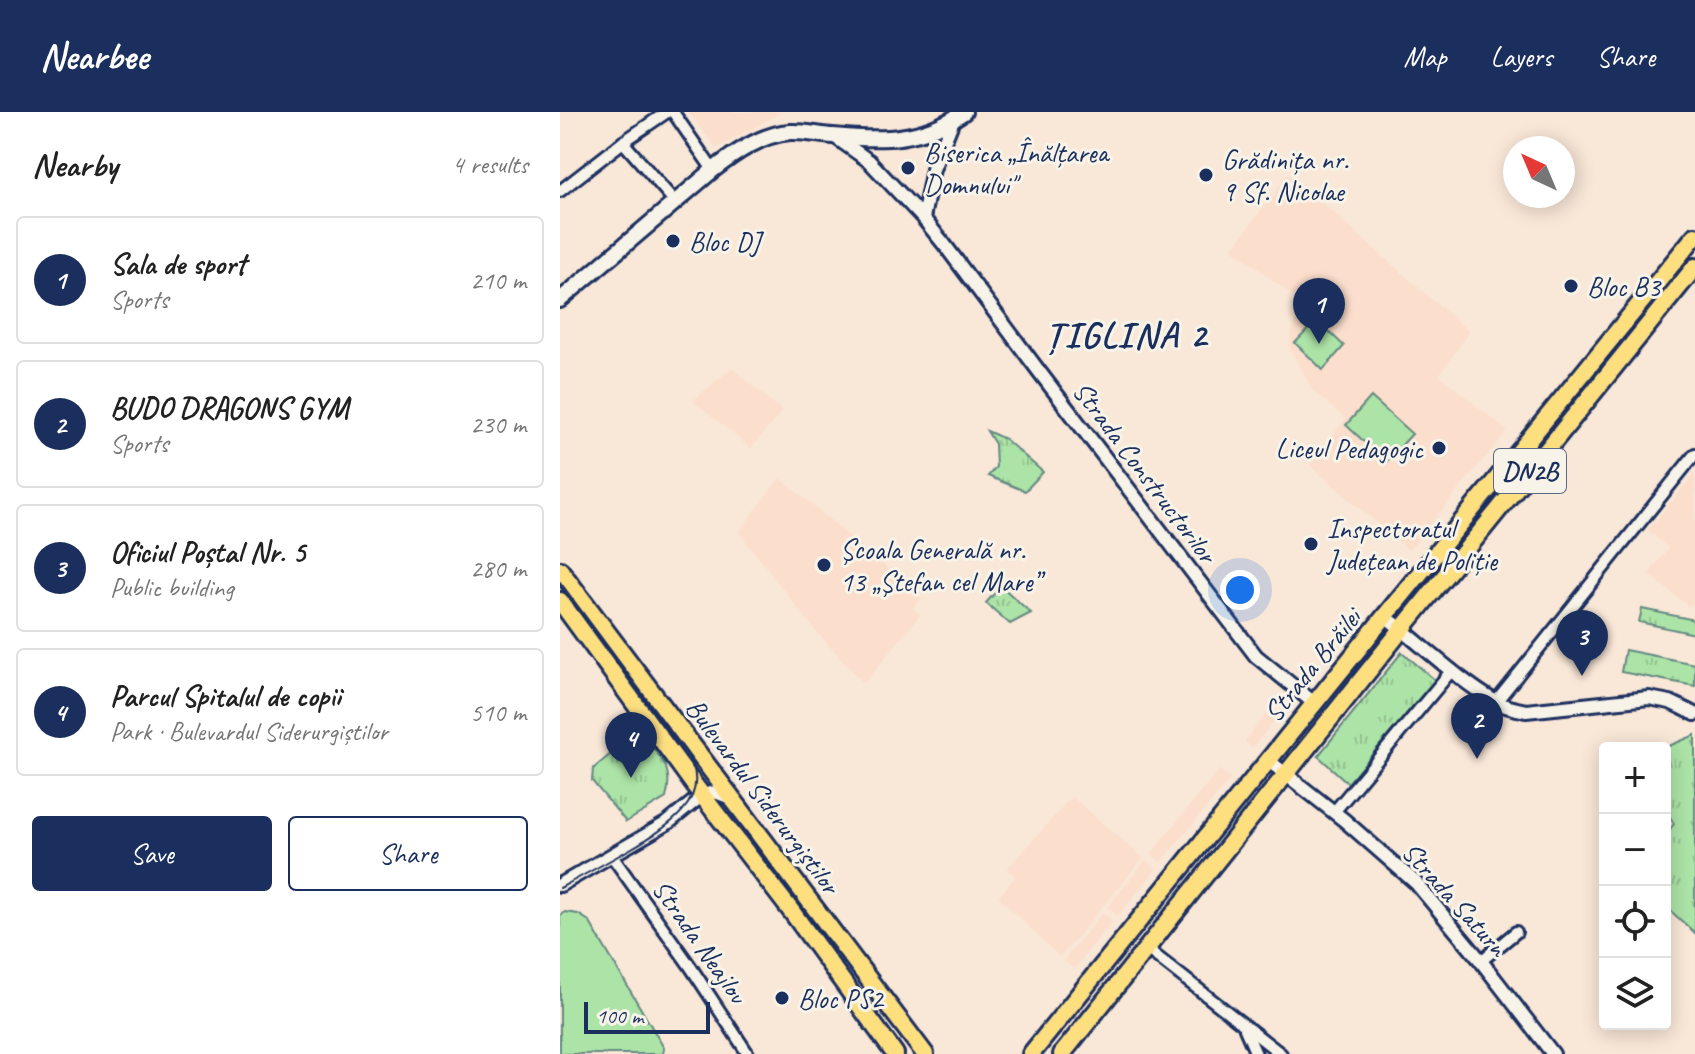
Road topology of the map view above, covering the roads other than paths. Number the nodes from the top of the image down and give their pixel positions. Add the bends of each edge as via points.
1 (670, 112) edge
2 (958, 116) edge
3 (834, 136) junction
4 (623, 142) junction
5 (713, 170) junction
6 (560, 191) edge
7 (675, 202) junction
8 (923, 218) junction
9 (1695, 236) edge
10 (1695, 267) edge
11 (560, 300) edge
12 (1695, 454) edge
13 (560, 570) edge
14 (560, 601) edge
15 (1385, 616) junction
16 (1402, 629) junction
17 (1452, 670) junction
18 (1496, 702) junction
19 (1314, 703) junction
20 (1695, 714) edge
21 (1269, 761) junction
22 (1286, 775) junction
23 (702, 795) junction
24 (731, 798) junction
25 (1334, 812) junction
26 (612, 856) junction
27 (560, 885) edge
28 (1516, 932) dead end
29 (1147, 949) junction
30 (1481, 961) junction
31 (1244, 1027) junction
32 (748, 1054) edge
33 (895, 1054) edge
34 (925, 1054) edge
35 (1031, 1054) edge
36 (1062, 1054) edge
37 (1256, 1054) edge
38 (1281, 1054) edge
39 (1553, 1054) edge

1 - 4 street
1 - 5 street
2 - 3 main road via 895,139
2 - 8 street via 933,169
3 - 5 main road via 778,134
3 - 8 street, Strada Constructorilor via 869,161
4 - 6 street
4 - 7 street
5 - 7 main road
7 - 11 main road
8 - 19 street, Strada Constructorilor via 1239,635 1260,661
9 - 15 main road, Strada Brăilei / DN2B
10 - 16 main road, Strada Brăilei / DN2B
12 - 18 street
13 - 24 main road, Bulevardul Siderurgiștilor
14 - 23 main road, Bulevardul Siderurgiștilor
15 - 16 street
15 - 19 main road, Strada Brăilei / DN2B
16 - 17 street
16 - 22 main road, Strada Brăilei / DN2B
17 - 18 street
17 - 25 street
18 - 20 street via 1526,711 1649,698
19 - 21 main road, Strada Brăilei / DN2B
21 - 22 street, Strada Saturn
21 - 35 main road, Strada Brăilei / DN2B
22 - 25 street, Strada Saturn
22 - 29 main road, Strada Brăilei / DN2B
23 - 24 street via 715,792
23 - 26 street
23 - 33 main road, Bulevardul Siderurgiștilor
24 - 34 main road, Bulevardul Siderurgiștilor
25 - 30 street, Strada Saturn via 1416,883
26 - 27 street
26 - 32 street, Strada Neajlov
28 - 30 street
29 - 31 street
29 - 36 main road, Strada Brăilei / DN2B
30 - 39 street, Strada Saturn
31 - 37 street
31 - 38 street

